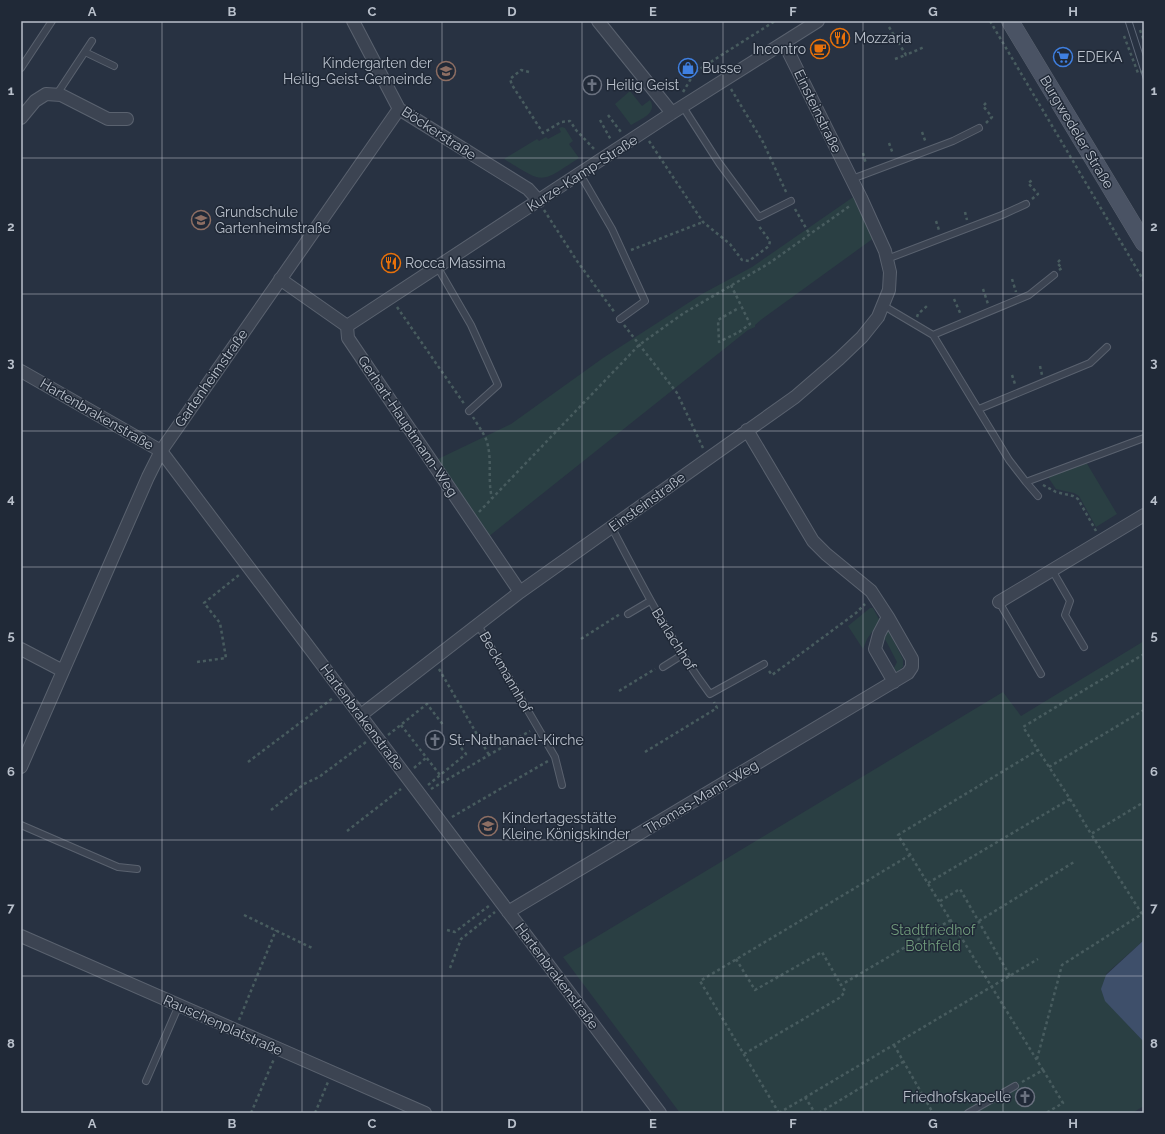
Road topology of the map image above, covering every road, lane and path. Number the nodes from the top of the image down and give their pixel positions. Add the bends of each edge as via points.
1 (52, 21) edge
2 (353, 21) edge
3 (598, 21) edge
4 (775, 21) edge
5 (818, 21) edge
6 (990, 21) edge
7 (1010, 21) edge
8 (889, 27) dead end
9 (1140, 30) dead end
10 (1124, 36) dead end
11 (92, 41) dead end
12 (1144, 41) edge
13 (784, 43) junction
14 (924, 47) dead end
15 (85, 52) junction
16 (906, 55) junction
17 (895, 59) dead end
18 (114, 66) dead end
19 (21, 68) edge
20 (1144, 71) edge
21 (529, 72) dead end
22 (726, 80) junction
23 (56, 95) junction
24 (986, 103) dead end
25 (684, 107) junction
26 (399, 109) junction
27 (669, 110) junction
28 (608, 115) dead end
29 (21, 118) edge
30 (127, 119) dead end
31 (600, 120) dead end
32 (979, 128) joint
33 (643, 132) junction
34 (622, 134) dead end
35 (612, 141) dead end
36 (596, 151) dead end
37 (580, 174) junction
38 (852, 179) junction
39 (1034, 179) dead end
40 (861, 198) junction
41 (539, 201) junction
42 (791, 202) junction
43 (1026, 204) joint
44 (759, 217) junction
45 (703, 222) junction
46 (810, 236) junction
47 (1144, 243) edge
48 (623, 253) junction
49 (887, 259) junction
50 (438, 268) junction
51 (1054, 274) dead end
52 (280, 279) junction
53 (1144, 281) edge
54 (731, 285) junction
55 (982, 289) dead end
56 (391, 297) junction
57 (954, 299) dead end
58 (884, 306) junction
59 (927, 306) dead end
60 (737, 309) dead end
61 (991, 311) junction
62 (620, 319) junction
63 (964, 322) junction
64 (915, 325) junction
65 (346, 326) junction
66 (934, 335) junction
67 (639, 345) junction
68 (1107, 346) dead end
69 (21, 371) edge
70 (979, 409) junction
71 (469, 411) junction
72 (747, 430) junction
73 (1144, 438) edge
74 (161, 451) junction
75 (707, 458) junction
76 (1035, 480) junction
77 (1026, 482) junction
78 (1038, 496) dead end
79 (492, 499) junction
80 (1144, 514) edge
81 (472, 519) junction
82 (612, 528) junction
83 (1101, 540) junction
84 (249, 567) junction
85 (1052, 570) junction
86 (520, 592) junction
87 (874, 595) junction
88 (650, 601) junction
89 (999, 602) joint
90 (628, 614) joint
91 (888, 618) junction
92 (478, 625) junction
93 (581, 639) dead end
94 (1084, 647) dead end
95 (21, 649) edge
96 (1144, 654) edge
97 (682, 655) junction
98 (433, 660) junction
99 (197, 662) dead end
100 (764, 664) joint
101 (663, 667) joint
102 (63, 671) junction
103 (1041, 674) dead end
104 (894, 682) junction
105 (343, 691) junction
106 (618, 691) dead end
107 (710, 694) junction
108 (1144, 710) edge
109 (361, 715) junction
110 (401, 725) junction
111 (444, 726) dead end
112 (537, 726) junction
113 (451, 735) dead end
114 (378, 738) junction
115 (1038, 750) junction
116 (645, 752) dead end
117 (489, 755) junction
118 (555, 757) junction
119 (426, 758) junction
120 (248, 762) dead end
121 (21, 767) edge
122 (1049, 767) junction
123 (440, 775) junction
124 (408, 778) junction
125 (562, 785) dead end
126 (420, 794) junction
127 (1070, 799) junction
128 (1144, 802) edge
129 (271, 810) dead end
130 (442, 823) junction
131 (21, 825) edge
132 (347, 831) dead end
133 (1091, 834) junction
134 (910, 855) junction
135 (1074, 862) dead end
136 (137, 869) dead end
137 (928, 883) junction
138 (940, 901) junction
139 (503, 906) junction
140 (244, 915) dead end
141 (951, 920) junction
142 (978, 921) junction
143 (276, 930) junction
144 (447, 930) dead end
145 (21, 936) edge
146 (312, 948) dead end
147 (736, 959) junction
148 (1038, 959) dead end
149 (450, 968) dead end
150 (1010, 976) junction
151 (842, 985) junction
152 (992, 986) junction
153 (179, 1005) junction
154 (234, 1030) junction
155 (894, 1045) junction
156 (279, 1049) junction
157 (744, 1054) junction
158 (1037, 1059) junction
159 (904, 1062) junction
160 (1043, 1070) junction
161 (332, 1072) junction
162 (146, 1081) dead end
163 (1015, 1086) joint
164 (805, 1097) junction
165 (251, 1113) edge
166 (316, 1113) edge
167 (425, 1113) edge
168 (660, 1113) edge
169 (779, 1113) edge
170 (815, 1113) edge
171 (819, 1113) edge
172 (933, 1113) edge
173 (968, 1113) edge
174 (1046, 1113) edge

1 - 19 lane
2 - 26 street, Böckerstraße
3 - 27 street
4 - 27 path via 695,72
5 - 13 street, Kurze-Kamp-Straße
6 - 53 path
7 - 47 main road, Burgwedeler Straße
8 - 16 path
9 - 12 path
10 - 20 path via 1138,73
11 - 15 lane
13 - 22 street, Kurze-Kamp-Straße
13 - 38 street, Einsteinstraße
14 - 16 path
15 - 18 lane
15 - 23 lane
16 - 17 path
21 - 36 path via 521,70 510,79 543,133 561,122 570,121
22 - 25 street, Kurze-Kamp-Straße
22 - 42 path via 763,142
23 - 29 street via 46,94 35,101
23 - 30 street via 108,119
24 - 32 path via 982,106 992,117
25 - 27 street, Kurze-Kamp-Straße
25 - 44 lane via 719,164
26 - 41 street, Böckerstraße via 528,189
26 - 52 street, Gartenheimstraße
27 - 33 street, Kurze-Kamp-Straße
28 - 34 path
31 - 35 path
32 - 38 lane via 953,141
33 - 37 street, Kurze-Kamp-Straße
33 - 45 path
37 - 41 street, Kurze-Kamp-Straße
37 - 48 lane
38 - 40 street, Einsteinstraße
39 - 43 path via 1028,183 1038,194
40 - 46 path
40 - 49 street, Einsteinstraße
41 - 50 street, Kurze-Kamp-Straße
41 - 62 path via 577,261
42 - 44 lane
42 - 46 path
43 - 49 lane
44 - 45 path via 755,220 770,241 769,246 749,261 742,260 730,244
45 - 48 path
46 - 54 path
48 - 62 lane via 645,301
49 - 58 street, Einsteinstraße via 890,272
50 - 56 street, Kurze-Kamp-Straße
50 - 71 lane via 471,325 498,385
51 - 61 lane via 1029,295
52 - 65 street
52 - 74 street, Gartenheimstraße
54 - 60 path via 750,324 719,342 718,320
54 - 67 path via 684,313
55 - 61 path
56 - 65 street, Kurze-Kamp-Straße
56 - 71 path
57 - 63 path
58 - 64 lane
58 - 72 street, Einsteinstraße via 862,337 839,359 795,397
59 - 64 path via 918,314
61 - 63 lane
62 - 67 path
63 - 66 lane
64 - 66 lane
65 - 81 street, Gerhart-Hauptmann-Weg via 348,338
66 - 70 lane
67 - 75 path via 677,393
67 - 79 path
68 - 70 lane via 1090,363
69 - 74 street, Hartenbrakenstraße
70 - 77 lane via 1012,464
71 - 79 path via 485,438
72 - 75 street, Einsteinstraße
72 - 87 street, Thomas-Mann-Weg via 813,541
73 - 76 lane
74 - 84 street, Hartenbrakenstraße
74 - 102 street, Gartenheimstraße
75 - 82 street, Einsteinstraße
76 - 77 lane
76 - 83 path via 1056,492 1078,499
77 - 78 lane
79 - 81 path
80 - 83 street
81 - 86 street, Gerhart-Hauptmann-Weg
82 - 86 street, Einsteinstraße
82 - 88 lane, Barlachhof
83 - 85 street
84 - 99 path via 204,603 220,622 226,658
84 - 105 street, Hartenbrakenstraße
85 - 89 street
85 - 94 lane via 1070,602 1065,614
86 - 92 street, Einsteinstraße
87 - 91 street, Thomas-Mann-Weg
87 - 100 path via 856,613 772,676
88 - 90 lane
88 - 97 lane, Barlachhof
89 - 103 lane
90 - 93 path via 622,613
91 - 104 street via 875,648
91 - 104 street, Thomas-Mann-Weg via 912,659 912,667 908,673
92 - 98 street, Einsteinstraße
92 - 112 lane, Beckmannhof
95 - 102 street
96 - 115 path via 1023,727
97 - 101 lane
97 - 107 lane, Barlachhof
98 - 109 street, Einsteinstraße
98 - 117 path
100 - 107 lane
101 - 106 path via 656,668
102 - 121 street, Gartenheimstraße
104 - 139 street, Thomas-Mann-Weg
105 - 109 street, Hartenbrakenstraße
105 - 120 path
107 - 116 path via 717,708
108 - 122 path
109 - 114 street, Hartenbrakenstraße
110 - 111 path via 427,704
110 - 114 path
110 - 119 path
112 - 117 path
112 - 118 lane, Beckmannhof
113 - 123 path via 466,754
114 - 124 street, Hartenbrakenstraße
114 - 129 path via 304,784
115 - 122 path
115 - 134 path via 898,835
117 - 126 path
118 - 125 lane, Beckmannhof
118 - 130 path
119 - 123 path
119 - 124 path
122 - 127 path
123 - 126 path
124 - 126 street, Hartenbrakenstraße
124 - 132 path
126 - 130 street, Hartenbrakenstraße
127 - 133 path
127 - 137 path
128 - 133 path
130 - 139 street, Hartenbrakenstraße
131 - 136 lane via 118,867
133 - 158 path via 1142,914 1062,965
134 - 137 path
134 - 147 path
135 - 142 path
137 - 138 path
138 - 141 path
138 - 142 path via 960,890
139 - 144 path via 455,932
139 - 149 path via 461,939
139 - 168 street, Hartenbrakenstraße
140 - 143 path
141 - 151 path
141 - 152 path
142 - 150 path
143 - 146 path
143 - 154 path
145 - 153 street, Rauschenplatstraße
147 - 151 path via 755,990 822,952
147 - 157 path via 700,981
148 - 150 path
150 - 152 path
151 - 157 path via 845,991 841,997
152 - 155 path
152 - 158 path
153 - 154 street, Rauschenplatstraße
153 - 162 lane
154 - 156 street, Rauschenplatstraße
155 - 159 path
155 - 164 path
156 - 161 street, Rauschenplatstraße
156 - 165 path
157 - 169 path
158 - 160 path
159 - 171 path
159 - 172 path
160 - 163 path
160 - 174 path via 1062,1103
161 - 166 path
161 - 167 street, Rauschenplatstraße
163 - 173 lane
164 - 169 path
164 - 170 path

